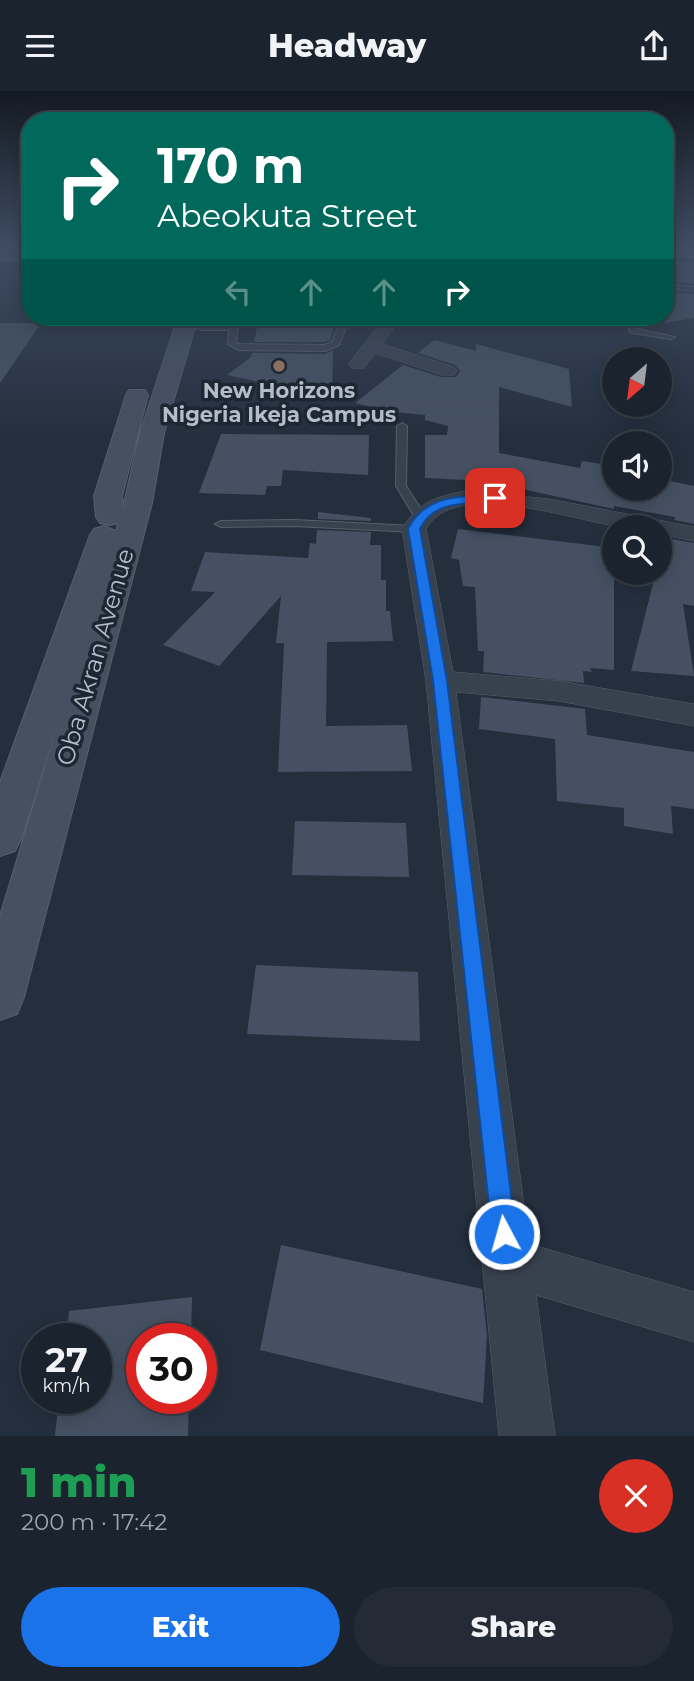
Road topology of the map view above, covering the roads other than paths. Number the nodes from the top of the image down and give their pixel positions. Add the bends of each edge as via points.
1 (169, 326) edge
2 (195, 326) edge
3 (196, 326) edge
4 (225, 326) edge
5 (343, 326) edge
6 (388, 326) edge
7 (632, 326) edge
8 (234, 328) joint
9 (671, 337) dead end
10 (373, 347) junction
11 (358, 365) dead end
12 (449, 371) dead end
13 (143, 378) dead end
14 (402, 426) dead end
15 (145, 433) junction
16 (124, 510) junction
17 (602, 517) edge
18 (417, 523) junction
19 (221, 524) dead end
20 (672, 530) edge
21 (694, 534) edge
22 (440, 681) junction
23 (694, 715) edge
24 (0, 839) edge
25 (0, 997) edge
26 (507, 1262) junction
27 (694, 1317) edge
28 (527, 1436) edge

1 - 15 main road, Oba Akran Avenue
2 - 15 main road, Oba Akran Avenue
3 - 16 main road via 157,484
4 - 8 lane
5 - 8 lane via 336,343 326,348 239,347 232,344
6 - 10 street
7 - 9 lane via 634,331
10 - 11 street
10 - 12 street
13 - 16 main road via 108,496
14 - 18 lane via 401,485
15 - 16 main road, Oba Akran Avenue
16 - 24 main road, Oba Akran Avenue
16 - 25 main road, Oba Akran Avenue
17 - 18 street via 495,498 447,501
18 - 19 lane
18 - 22 street
20 - 21 street
22 - 23 street via 559,691
22 - 26 street
26 - 27 street
26 - 28 street

